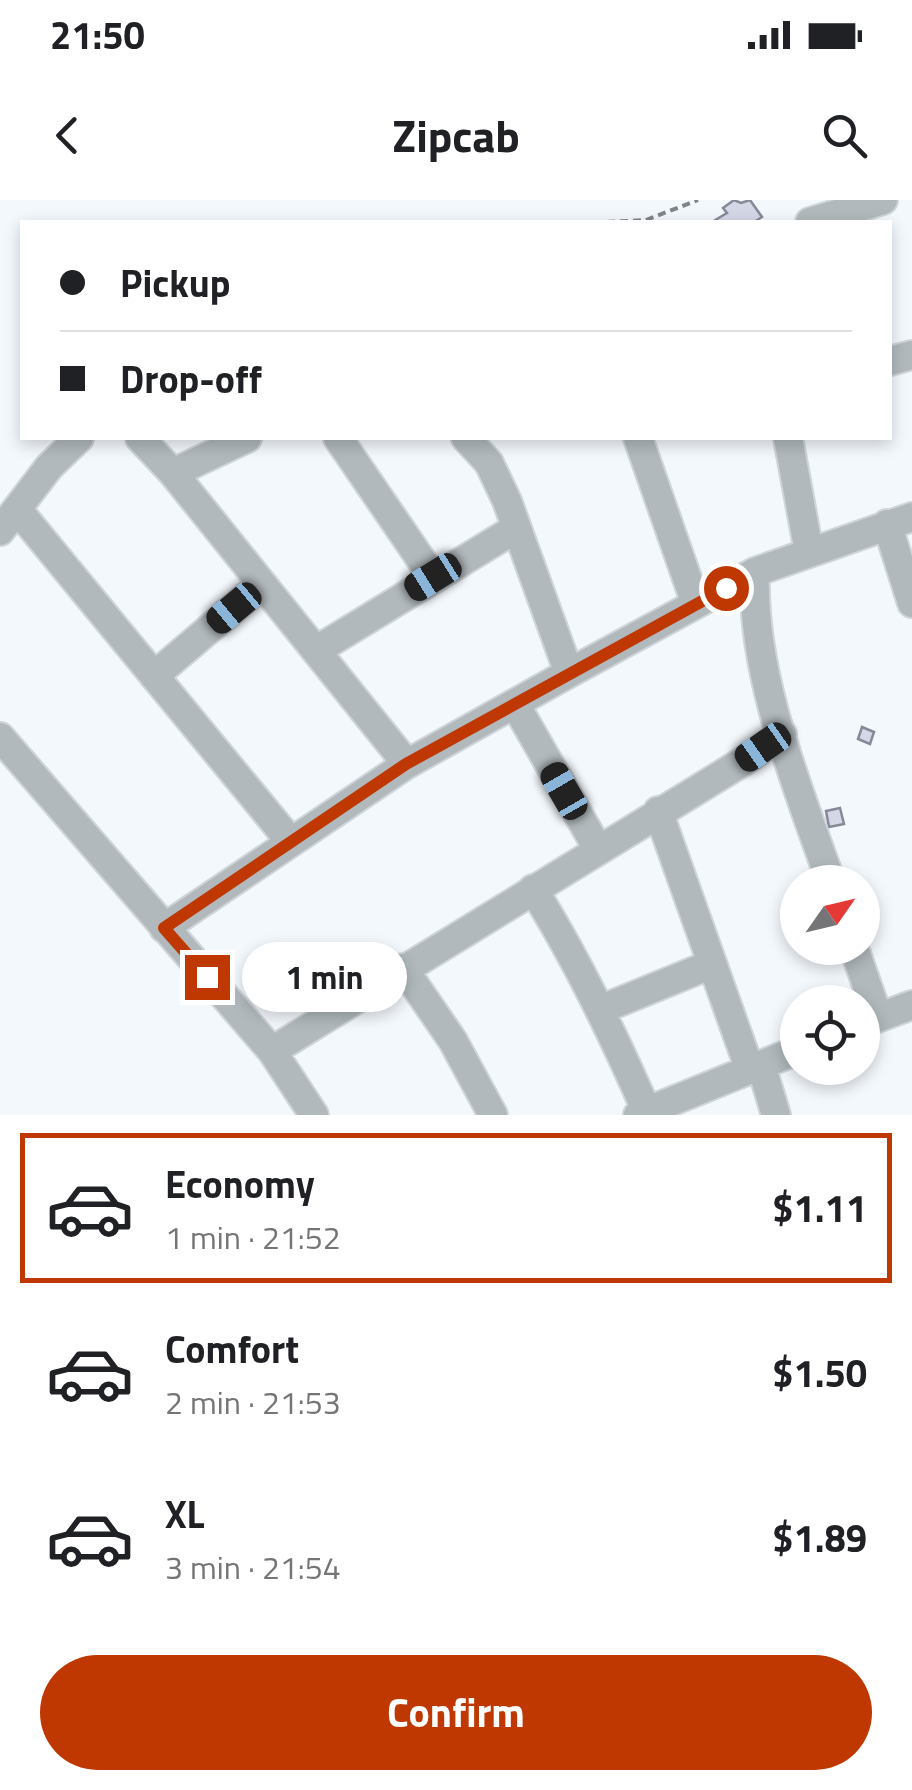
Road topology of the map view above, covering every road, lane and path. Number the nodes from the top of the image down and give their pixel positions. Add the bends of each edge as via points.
1 (698, 200) edge
2 (883, 200) edge
3 (646, 220) edge
4 (817, 220) edge
5 (77, 440) edge
6 (142, 440) edge
7 (243, 440) edge
8 (339, 440) edge
9 (468, 440) edge
10 (639, 440) edge
11 (788, 440) edge
12 (172, 472) junction
13 (8, 520) edge
14 (899, 520) edge
15 (515, 529) junction
16 (808, 552) junction
17 (755, 572) junction
18 (433, 577) junction
19 (261, 585) junction
20 (912, 602) edge
21 (696, 604) junction
22 (317, 650) junction
23 (569, 673) junction
24 (154, 676) junction
25 (514, 704) junction
26 (782, 734) junction
27 (0, 737) edge
28 (406, 764) junction
29 (658, 811) junction
30 (291, 842) junction
31 (598, 848) junction
32 (825, 865) edge
33 (533, 889) junction
34 (164, 928) junction
35 (712, 964) junction
36 (403, 968) junction
37 (912, 1006) edge
38 (602, 1009) junction
39 (880, 1017) edge
40 (272, 1051) junction
41 (780, 1057) edge
42 (755, 1067) junction
43 (642, 1113) edge
44 (314, 1115) edge
45 (493, 1115) edge
46 (776, 1115) edge

1 - 3 path
2 - 4 street
5 - 13 street
6 - 12 street
7 - 12 street
8 - 18 street
9 - 15 street via 489,463
10 - 21 street
11 - 16 street
12 - 19 street
13 - 24 street
14 - 16 street
14 - 20 street
15 - 18 street
15 - 23 street
16 - 17 street
17 - 21 street
17 - 26 street via 754,612
18 - 22 street
19 - 22 street
19 - 24 street
21 - 23 street
22 - 28 street
23 - 25 street
24 - 30 street
25 - 28 street
25 - 31 street
26 - 29 street
26 - 32 street
27 - 34 street
28 - 30 street
29 - 31 street
29 - 35 street
30 - 34 street
31 - 33 street
33 - 36 street
33 - 38 street
34 - 40 street
35 - 38 street
35 - 42 street
36 - 40 street
36 - 45 street
37 - 39 street
38 - 43 street
40 - 44 street
41 - 42 street
42 - 43 street
42 - 46 street

